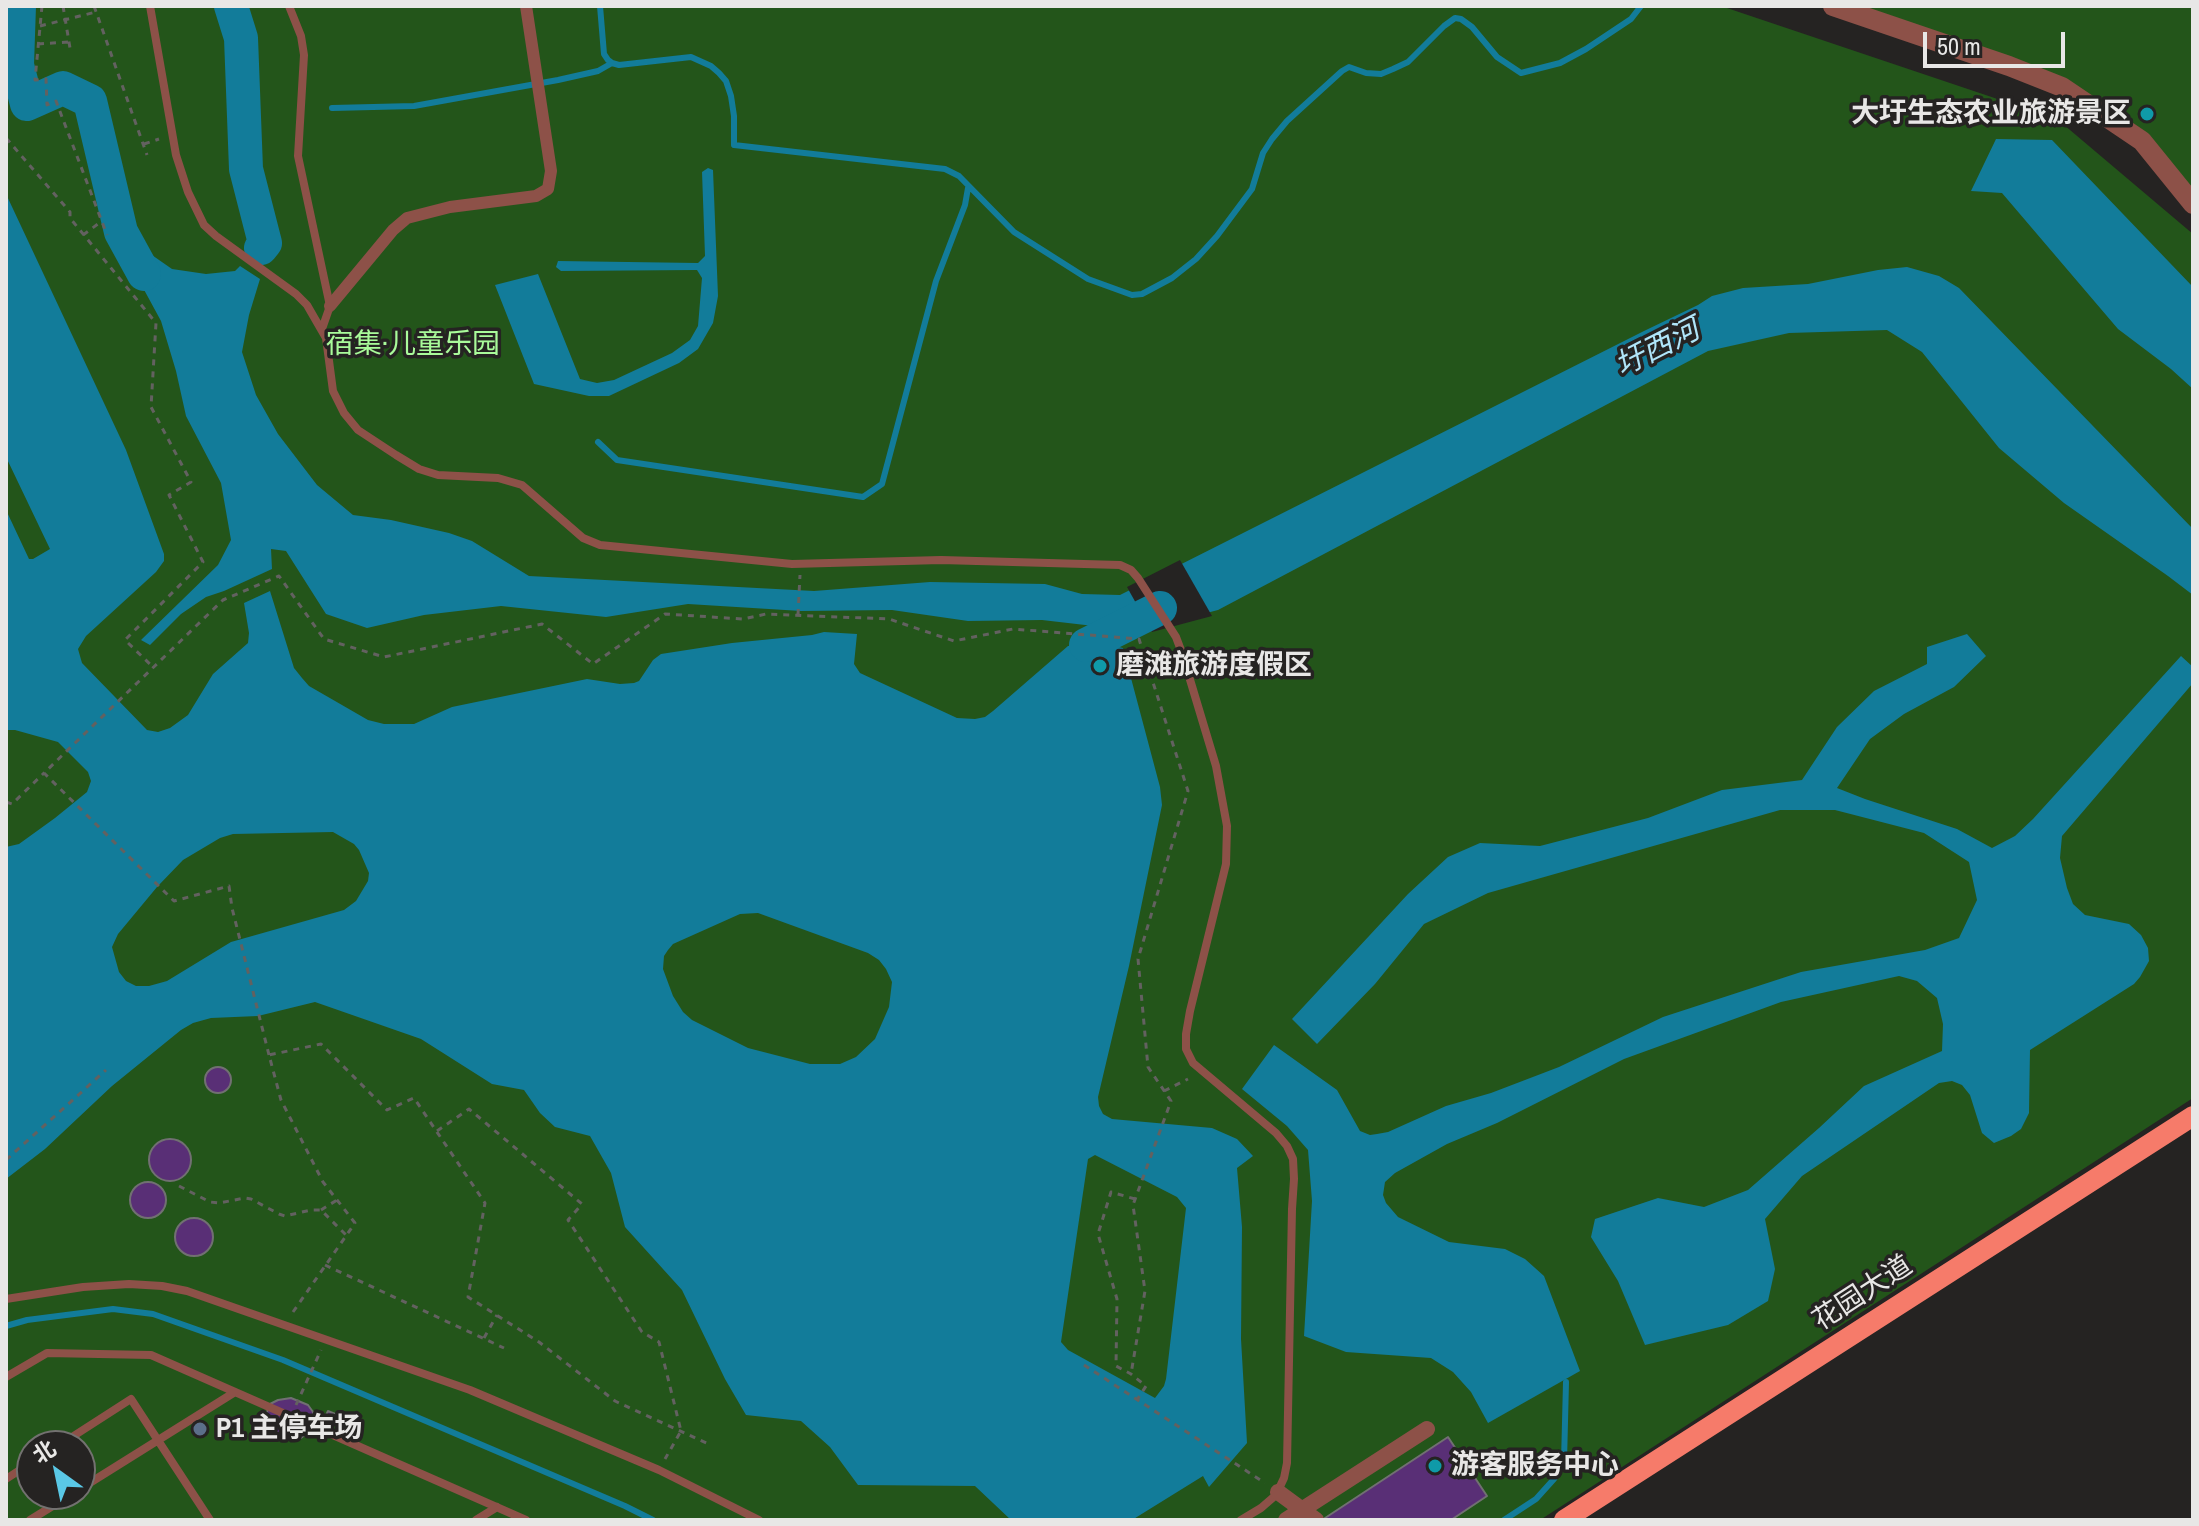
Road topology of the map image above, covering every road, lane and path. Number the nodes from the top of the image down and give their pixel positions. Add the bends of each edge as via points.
1 (42, 6) edge
2 (63, 6) edge
3 (94, 6) edge
4 (150, 6) edge
5 (289, 6) edge
6 (526, 6) edge
7 (1833, 6) edge
8 (96, 12) junction
9 (65, 20) junction
10 (40, 26) junction
11 (69, 42) junction
12 (38, 44) junction
13 (70, 48) dead end
14 (6, 138) edge
15 (147, 155) dead end
16 (2193, 204) edge
17 (102, 221) junction
18 (83, 235) junction
19 (107, 235) dead end
20 (330, 306) junction
21 (322, 329) junction
22 (801, 563) junction
23 (798, 615) junction
24 (153, 667) junction
25 (44, 773) junction
26 (6, 802) edge
27 (269, 1055) junction
28 (106, 1070) dead end
29 (1202, 1071) junction
30 (1164, 1091) junction
31 (2193, 1116) edge
32 (2193, 1127) edge
33 (437, 1131) junction
34 (6, 1160) edge
35 (179, 1186) dead end
36 (337, 1200) junction
37 (1135, 1200) junction
38 (321, 1210) junction
39 (346, 1235) junction
40 (325, 1265) junction
41 (6, 1299) edge
42 (497, 1315) junction
43 (284, 1325) junction
44 (484, 1338) junction
45 (326, 1340) junction
46 (504, 1348) dead end
47 (1084, 1365) dead end
48 (1131, 1374) junction
49 (6, 1377) edge
50 (235, 1392) junction
51 (1137, 1400) junction
52 (291, 1416) junction
53 (1427, 1429) dead end
54 (83, 1430) edge
55 (681, 1431) junction
56 (157, 1441) junction
57 (711, 1445) dead end
58 (659, 1470) junction
59 (96, 1479) edge
60 (1278, 1492) junction
61 (497, 1507) junction
62 (1309, 1515) edge
63 (210, 1520) edge
64 (476, 1520) edge
65 (526, 1520) edge
66 (759, 1520) edge
67 (1241, 1520) edge
68 (1286, 1520) edge
69 (1564, 1520) edge
70 (1588, 1520) edge

1 - 10 path
2 - 9 path
3 - 8 path
4 - 21 lane via 176,155 204,225 296,294
5 - 20 lane via 304,55 298,156
6 - 20 street via 551,171 548,189 536,196 407,218
7 - 16 street via 2062,87 2142,141
8 - 9 path
8 - 15 path
9 - 10 path
9 - 11 path
10 - 12 path
11 - 12 path
11 - 13 path
12 - 17 path via 35,80 46,79 47,105 56,101
14 - 18 path via 70,212
17 - 18 path
17 - 19 path
18 - 24 path via 156,323 151,407 191,482 169,495 203,562 125,640
20 - 21 lane
21 - 22 lane via 333,391 344,413 358,430 419,469 522,485 583,538 600,545
22 - 23 path
22 - 29 lane via 1120,565 1138,578 1176,637 1216,766 1227,826 1226,864 1186,1034 1189,1057
23 - 24 path via 743,619 665,614 593,664 542,624 384,657 324,639 279,576 223,600
23 - 30 path via 889,619 954,641 1013,629 1139,639 1188,791 1138,959 1148,1067
24 - 25 path
25 - 26 path via 12,804
25 - 27 path via 174,901 229,886
27 - 33 path via 321,1044 387,1110 414,1098
27 - 36 path via 281,1100
28 - 34 path
29 - 30 path
29 - 60 lane via 1276,1133 1293,1159 1287,1463
30 - 37 path via 1171,1101
31 - 69 main road, 花园大道
32 - 70 main road, 花园大道
33 - 42 path via 485,1203 468,1297
33 - 55 path via 469,1109 582,1204 568,1220 642,1332 659,1342
35 - 38 path via 210,1202 251,1199 285,1216
36 - 38 path
36 - 39 path via 355,1223
37 - 48 path via 1145,1291
37 - 48 path via 1111,1192 1098,1234 1117,1299 1116,1366
38 - 39 path
39 - 40 path
40 - 43 path
40 - 44 path
41 - 43 lane via 83,1287 162,1286
42 - 44 path
42 - 55 path via 615,1401
43 - 45 lane
44 - 46 path
45 - 52 path
45 - 58 lane via 470,1390
47 - 51 path
48 - 51 path via 1146,1386
49 - 50 lane via 47,1353 151,1355
50 - 52 lane
50 - 56 lane
51 - 60 path
52 - 61 lane
53 - 62 street
54 - 56 lane via 131,1399
55 - 57 path
55 - 58 path
56 - 59 lane
56 - 63 lane
58 - 66 lane
60 - 62 street
60 - 67 lane
61 - 64 lane
61 - 65 lane
62 - 68 street

